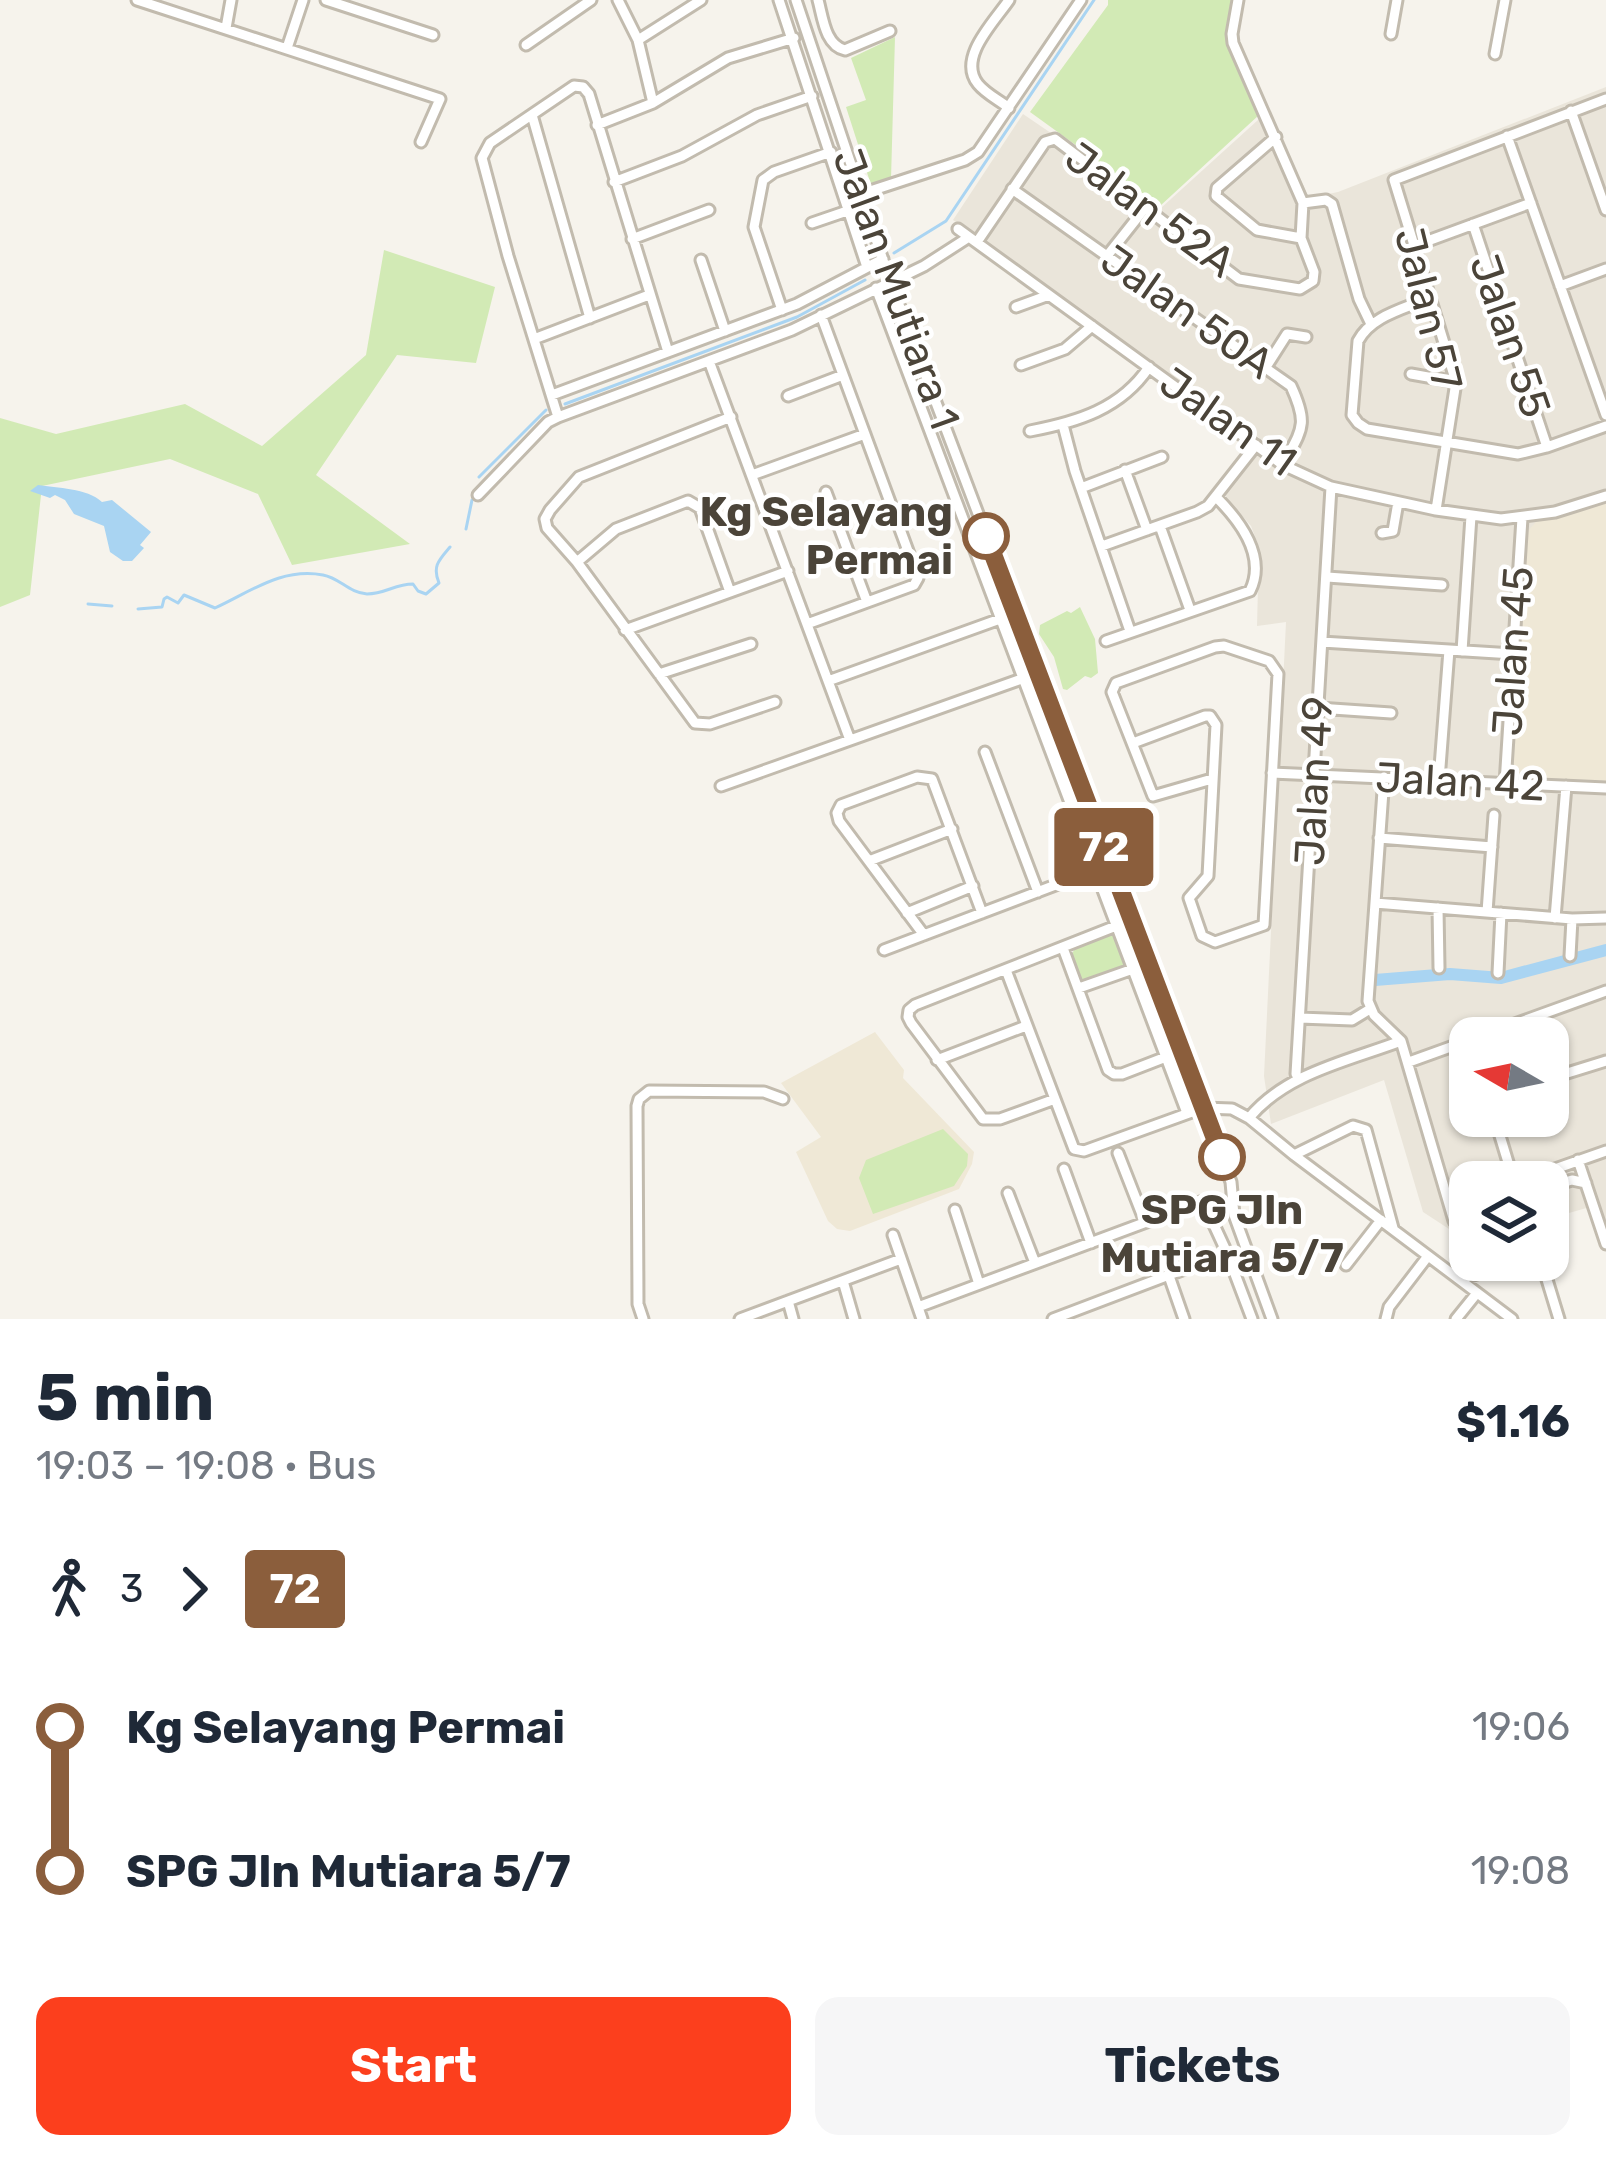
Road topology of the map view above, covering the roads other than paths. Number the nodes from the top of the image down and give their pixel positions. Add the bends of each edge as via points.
1 (136, 0) edge
2 (231, 0) edge
3 (303, 0) edge
4 (326, 0) edge
5 (591, 0) edge
6 (618, 0) edge
7 (701, 0) edge
8 (779, 0) edge
9 (796, 0) edge
10 (818, 0) edge
11 (1009, 0) edge
12 (1081, 0) edge
13 (1238, 0) edge
14 (1397, 0) edge
15 (1504, 0) edge
16 (172, 6) edge
17 (226, 28) junction
18 (890, 31) dead end
19 (1391, 34) dead end
20 (433, 35) dead end
21 (794, 38) junction
22 (638, 40) junction
23 (526, 45) dead end
24 (287, 48) junction
25 (1495, 54) dead end
26 (812, 96) junction
27 (1606, 98) edge
28 (653, 104) junction
29 (1009, 108) junction
30 (1571, 111) junction
31 (532, 115) junction
32 (597, 125) junction
33 (1507, 136) junction
34 (1276, 137) junction
35 (421, 142) dead end
36 (831, 152) junction
37 (614, 182) junction
38 (1012, 189) junction
39 (861, 194) junction
40 (1304, 203) junction
41 (1531, 203) junction
42 (1145, 208) junction
43 (850, 209) junction
44 (710, 210) dead end
45 (1606, 210) edge
46 (812, 223) dead end
47 (1472, 224) junction
48 (958, 229) dead end
49 (1301, 238) junction
50 (632, 239) junction
51 (973, 239) junction
52 (1414, 246) junction
53 (1107, 256) junction
54 (883, 259) junction
55 (701, 260) dead end
56 (867, 267) junction
57 (1606, 269) edge
58 (890, 281) junction
59 (1560, 286) junction
60 (876, 288) junction
61 (1049, 295) junction
62 (649, 296) junction
63 (1429, 298) junction
64 (1016, 307) dead end
65 (782, 310) junction
66 (821, 316) junction
67 (590, 318) junction
68 (1371, 324) junction
69 (1092, 326) junction
70 (725, 331) junction
71 (1306, 337) dead end
72 (534, 339) junction
73 (668, 352) junction
74 (710, 361) junction
75 (1021, 365) dead end
76 (1149, 367) junction
77 (1266, 368) junction
78 (1411, 374) dead end
79 (843, 375) junction
80 (1456, 382) junction
81 (552, 395) junction
82 (788, 396) dead end
83 (1606, 415) edge
84 (558, 416) junction
85 (730, 418) junction
86 (1063, 424) junction
87 (1606, 426) edge
88 (1030, 431) dead end
89 (865, 434) junction
90 (1447, 444) junction
91 (1256, 446) junction
92 (1547, 447) junction
93 (1162, 457) dead end
94 (1283, 465) junction
95 (1125, 470) junction
96 (752, 475) junction
97 (1331, 487) junction
98 (1081, 488) junction
99 (826, 492) dead end
100 (478, 495) dead end
101 (1606, 496) edge
102 (1216, 498) junction
103 (1398, 502) junction
104 (1436, 510) junction
105 (1471, 516) junction
106 (1522, 518) junction
107 (1160, 526) junction
108 (1147, 530) junction
109 (1382, 532) dead end
110 (1102, 546) junction
111 (577, 562) junction
112 (788, 571) junction
113 (1327, 577) junction
114 (1442, 585) dead end
115 (730, 592) junction
116 (867, 602) junction
117 (1190, 610) junction
118 (1000, 619) junction
119 (807, 624) junction
120 (626, 630) junction
121 (1130, 631) junction
122 (1106, 641) dead end
123 (1322, 642) junction
124 (752, 644) dead end
125 (1449, 650) junction
126 (1462, 651) junction
127 (1513, 654) junction
128 (1038, 673) junction
129 (659, 674) junction
130 (1022, 679) junction
131 (828, 681) junction
132 (775, 702) dead end
133 (1318, 707) junction
134 (1391, 713) dead end
135 (850, 740) junction
136 (1132, 743) junction
137 (985, 752) dead end
138 (1272, 773) junction
139 (1314, 776) junction
140 (1384, 777) junction
141 (1212, 779) junction
142 (1439, 780) junction
143 (1505, 784) junction
144 (721, 786) dead end
145 (1566, 787) junction
146 (1606, 788) edge
147 (1494, 815) dead end
148 (952, 829) junction
149 (1379, 838) junction
150 (1492, 848) junction
151 (869, 861) junction
152 (1095, 870) junction
153 (973, 886) junction
154 (1038, 892) junction
155 (1375, 903) junction
156 (1438, 908) junction
157 (1487, 912) junction
158 (907, 913) junction
159 (982, 913) junction
160 (1501, 914) junction
161 (1556, 917) junction
162 (1606, 918) edge
163 (1572, 919) junction
164 (1116, 926) junction
165 (924, 935) junction
166 (1063, 948) junction
167 (884, 950) dead end
168 (1570, 956) dead end
169 (1439, 968) dead end
170 (1132, 969) junction
171 (1006, 970) junction
172 (1498, 973) dead end
173 (1079, 988) junction
174 (1606, 991) edge
175 (1370, 1009) junction
176 (1534, 1017) edge
177 (1300, 1018) junction
178 (1026, 1026) junction
179 (1401, 1041) junction
180 (1449, 1048) edge
181 (1166, 1058) junction
182 (937, 1060) junction
183 (1606, 1061) edge
184 (1408, 1062) junction
185 (1569, 1073) edge
186 (1296, 1074) dead end
187 (783, 1099) dead end
188 (1054, 1099) junction
189 (1203, 1108) junction
190 (1187, 1113) junction
191 (1249, 1118) junction
192 (1606, 1150) edge
193 (1118, 1153) dead end
194 (1294, 1155) junction
195 (1578, 1160) junction
196 (1569, 1163) edge
197 (1064, 1169) dead end
198 (1569, 1181) edge
199 (1586, 1183) junction
200 (1008, 1193) dead end
201 (1449, 1204) edge
202 (955, 1210) dead end
203 (1381, 1220) junction
204 (1145, 1222) junction
205 (1394, 1229) junction
206 (1604, 1229) edge
207 (893, 1235) dead end
208 (1091, 1243) junction
209 (1606, 1244) edge
210 (1227, 1252) junction
211 (1428, 1256) junction
212 (902, 1259) junction
213 (1035, 1264) junction
214 (1346, 1265) dead end
215 (1449, 1272) edge
216 (1169, 1276) junction
217 (843, 1281) junction
218 (1462, 1281) edge
219 (1547, 1281) edge
220 (979, 1284) junction
221 (1477, 1293) junction
222 (788, 1301) junction
223 (918, 1307) junction
224 (1511, 1318) edge
225 (644, 1319) edge
226 (740, 1319) edge
227 (793, 1319) edge
228 (854, 1319) edge
229 (922, 1319) edge
230 (1053, 1319) edge
231 (1184, 1319) edge
232 (1252, 1319) edge
233 (1272, 1319) edge
234 (1386, 1319) edge
235 (1456, 1319) edge
236 (1559, 1319) edge

1 - 16 street
2 - 17 street
3 - 24 street
4 - 20 street
5 - 23 street
6 - 22 street
7 - 22 street
8 - 21 street
9 - 39 street, Jalan Mutiara 1
10 - 18 street via 831,44 844,50
11 - 29 street via 971,68
12 - 29 street
13 - 34 street, Jalan 52A via 1234,43
14 - 19 street
15 - 25 street
16 - 17 street
17 - 24 street
21 - 26 street
21 - 28 street via 728,58
22 - 28 street
24 - 35 street via 440,99
26 - 36 street
26 - 37 street
27 - 30 street
28 - 32 street
29 - 39 street via 965,160
30 - 33 street
30 - 45 street
31 - 32 street via 580,86
31 - 67 street
31 - 72 street via 486,146 483,162
32 - 37 street
33 - 41 street
33 - 52 street, Jalan 57 via 1394,180
34 - 40 street, Jalan 52A
34 - 49 street via 1216,196 1257,230
36 - 43 street
36 - 65 street via 763,180 754,227
37 - 50 street
38 - 42 street, Jalan 52A via 1045,142 1055,140
38 - 51 street
38 - 53 street, Jalan 50A
39 - 54 street, Jalan Mutiara 1
40 - 49 street, Jalan 52A
40 - 68 street via 1332,204
41 - 47 street
41 - 59 street
42 - 49 street, Jalan 52A via 1239,279 1300,290 1314,272
42 - 53 street
43 - 46 street
43 - 56 street
44 - 50 street
47 - 52 street
47 - 92 street, Jalan 55
48 - 51 street, Jalan 11
50 - 62 street
51 - 58 street
51 - 61 street, Jalan 11
52 - 63 street, Jalan 57
53 - 77 street, Jalan 50A
54 - 56 street
54 - 58 street, Jalan Mutiara 1
55 - 70 street
56 - 65 street
57 - 59 street
58 - 60 street
58 - 128 street, Jalan Mutiara 1
59 - 83 street
60 - 66 street
60 - 118 street
61 - 64 street
61 - 69 street, Jalan 11
62 - 67 street
62 - 73 street
63 - 68 street
63 - 80 street, Jalan 57
65 - 70 street
66 - 74 street
66 - 79 street
67 - 72 street
68 - 90 street via 1358,341 1352,415 1367,429
69 - 75 street via 1065,349
69 - 76 street, Jalan 11
70 - 73 street
71 - 77 street via 1287,334
72 - 81 street
73 - 81 street
74 - 84 street
74 - 85 street
76 - 86 street via 1119,401
76 - 91 street, Jalan 11
77 - 94 street, Jalan 50A via 1291,386 1301,408 1303,427
78 - 80 street
79 - 82 street
79 - 89 street
80 - 90 street, Jalan 57
81 - 84 street
84 - 100 street
85 - 96 street
85 - 111 street via 579,477 545,519
86 - 88 street
86 - 98 street
87 - 92 street
89 - 96 street
89 - 116 street via 918,578
90 - 92 street via 1518,454
90 - 104 street, Jalan 57
91 - 94 street, Jalan 11
91 - 102 street
93 - 95 street
94 - 97 street, Jalan 11
95 - 98 street
95 - 108 street
96 - 112 street
97 - 103 street, Jalan 11
97 - 113 street, Jalan 49
98 - 110 street
99 - 116 street
101 - 106 street, Jalan 11
102 - 107 street
102 - 117 street via 1246,534 1256,577 1250,591
103 - 104 street, Jalan 11
103 - 109 street via 1393,531
104 - 105 street, Jalan 11
105 - 106 street, Jalan 11
105 - 126 street
106 - 127 street, Jalan 45
107 - 108 street
107 - 117 street
108 - 110 street
110 - 121 street
111 - 115 street via 616,529 688,500 700,508
111 - 120 street
112 - 115 street
112 - 119 street
113 - 114 street
113 - 123 street, Jalan 49
115 - 120 street
116 - 119 street
117 - 121 street
118 - 130 street
118 - 131 street
119 - 131 street
120 - 129 street
121 - 122 street
123 - 125 street
123 - 133 street, Jalan 49
124 - 129 street
125 - 126 street
125 - 142 street
126 - 127 street
127 - 143 street, Jalan 45
128 - 130 street
128 - 189 street, Jalan Mutiara 1
129 - 132 street via 700,725
130 - 135 street
130 - 152 street
131 - 135 street
133 - 134 street
133 - 139 street, Jalan 49
135 - 144 street
136 - 138 street via 1112,692 1116,683 1232,648 1269,661 1278,674
136 - 141 street via 1157,797
136 - 141 street via 1210,716
137 - 154 street
138 - 139 street, Jalan 42
138 - 141 street via 1264,925 1215,942 1202,936 1190,902 1208,876
139 - 140 street, Jalan 42
139 - 177 street, Jalan 49
140 - 142 street, Jalan 42
140 - 149 street
142 - 143 street, Jalan 42
143 - 145 street, Jalan 42
145 - 146 street, Jalan 42
145 - 161 street
147 - 150 street
148 - 151 street
148 - 151 street via 926,776 841,805 839,821
148 - 153 street
149 - 150 street
149 - 155 street
150 - 157 street
151 - 158 street
152 - 154 street
152 - 164 street
153 - 158 street
153 - 159 street
154 - 159 street
155 - 156 street
155 - 175 street
156 - 157 street
156 - 169 street
157 - 160 street
158 - 165 street
159 - 165 street
160 - 161 street
160 - 172 street
161 - 163 street
162 - 163 street
163 - 168 street
164 - 166 street
164 - 170 street
165 - 167 street
166 - 171 street
166 - 173 street
170 - 173 street
170 - 181 street
171 - 178 street
171 - 182 street via 909,1010
173 - 181 street via 1108,1070 1122,1074
174 - 176 street
175 - 177 street via 1352,1021
175 - 179 street
177 - 186 street, Jalan 49
178 - 182 street
178 - 188 street
179 - 184 street
179 - 191 street via 1296,1079
180 - 184 street
181 - 190 street
182 - 188 street via 990,1120
183 - 185 street
184 - 201 street
187 - 225 street via 764,1092 643,1094 637,1106
188 - 190 street via 1082,1152
189 - 190 street
189 - 191 street
189 - 233 street, Jalan Mutiara 1
191 - 194 street
192 - 195 street
193 - 204 street
194 - 203 street
194 - 205 street via 1353,1126 1366,1130
195 - 196 street
195 - 199 street
197 - 208 street
198 - 199 street
199 - 206 street
200 - 213 street
202 - 220 street
203 - 205 street
203 - 214 street
204 - 208 street
204 - 210 street via 1204,1201
205 - 211 street
206 - 209 street
207 - 212 street
208 - 213 street
210 - 216 street
210 - 232 street
211 - 215 street
211 - 234 street
212 - 217 street
212 - 223 street
213 - 220 street
216 - 230 street
216 - 231 street
217 - 222 street
217 - 228 street
218 - 221 street
219 - 236 street
220 - 223 street
221 - 224 street
221 - 235 street
222 - 226 street
222 - 227 street
223 - 229 street

